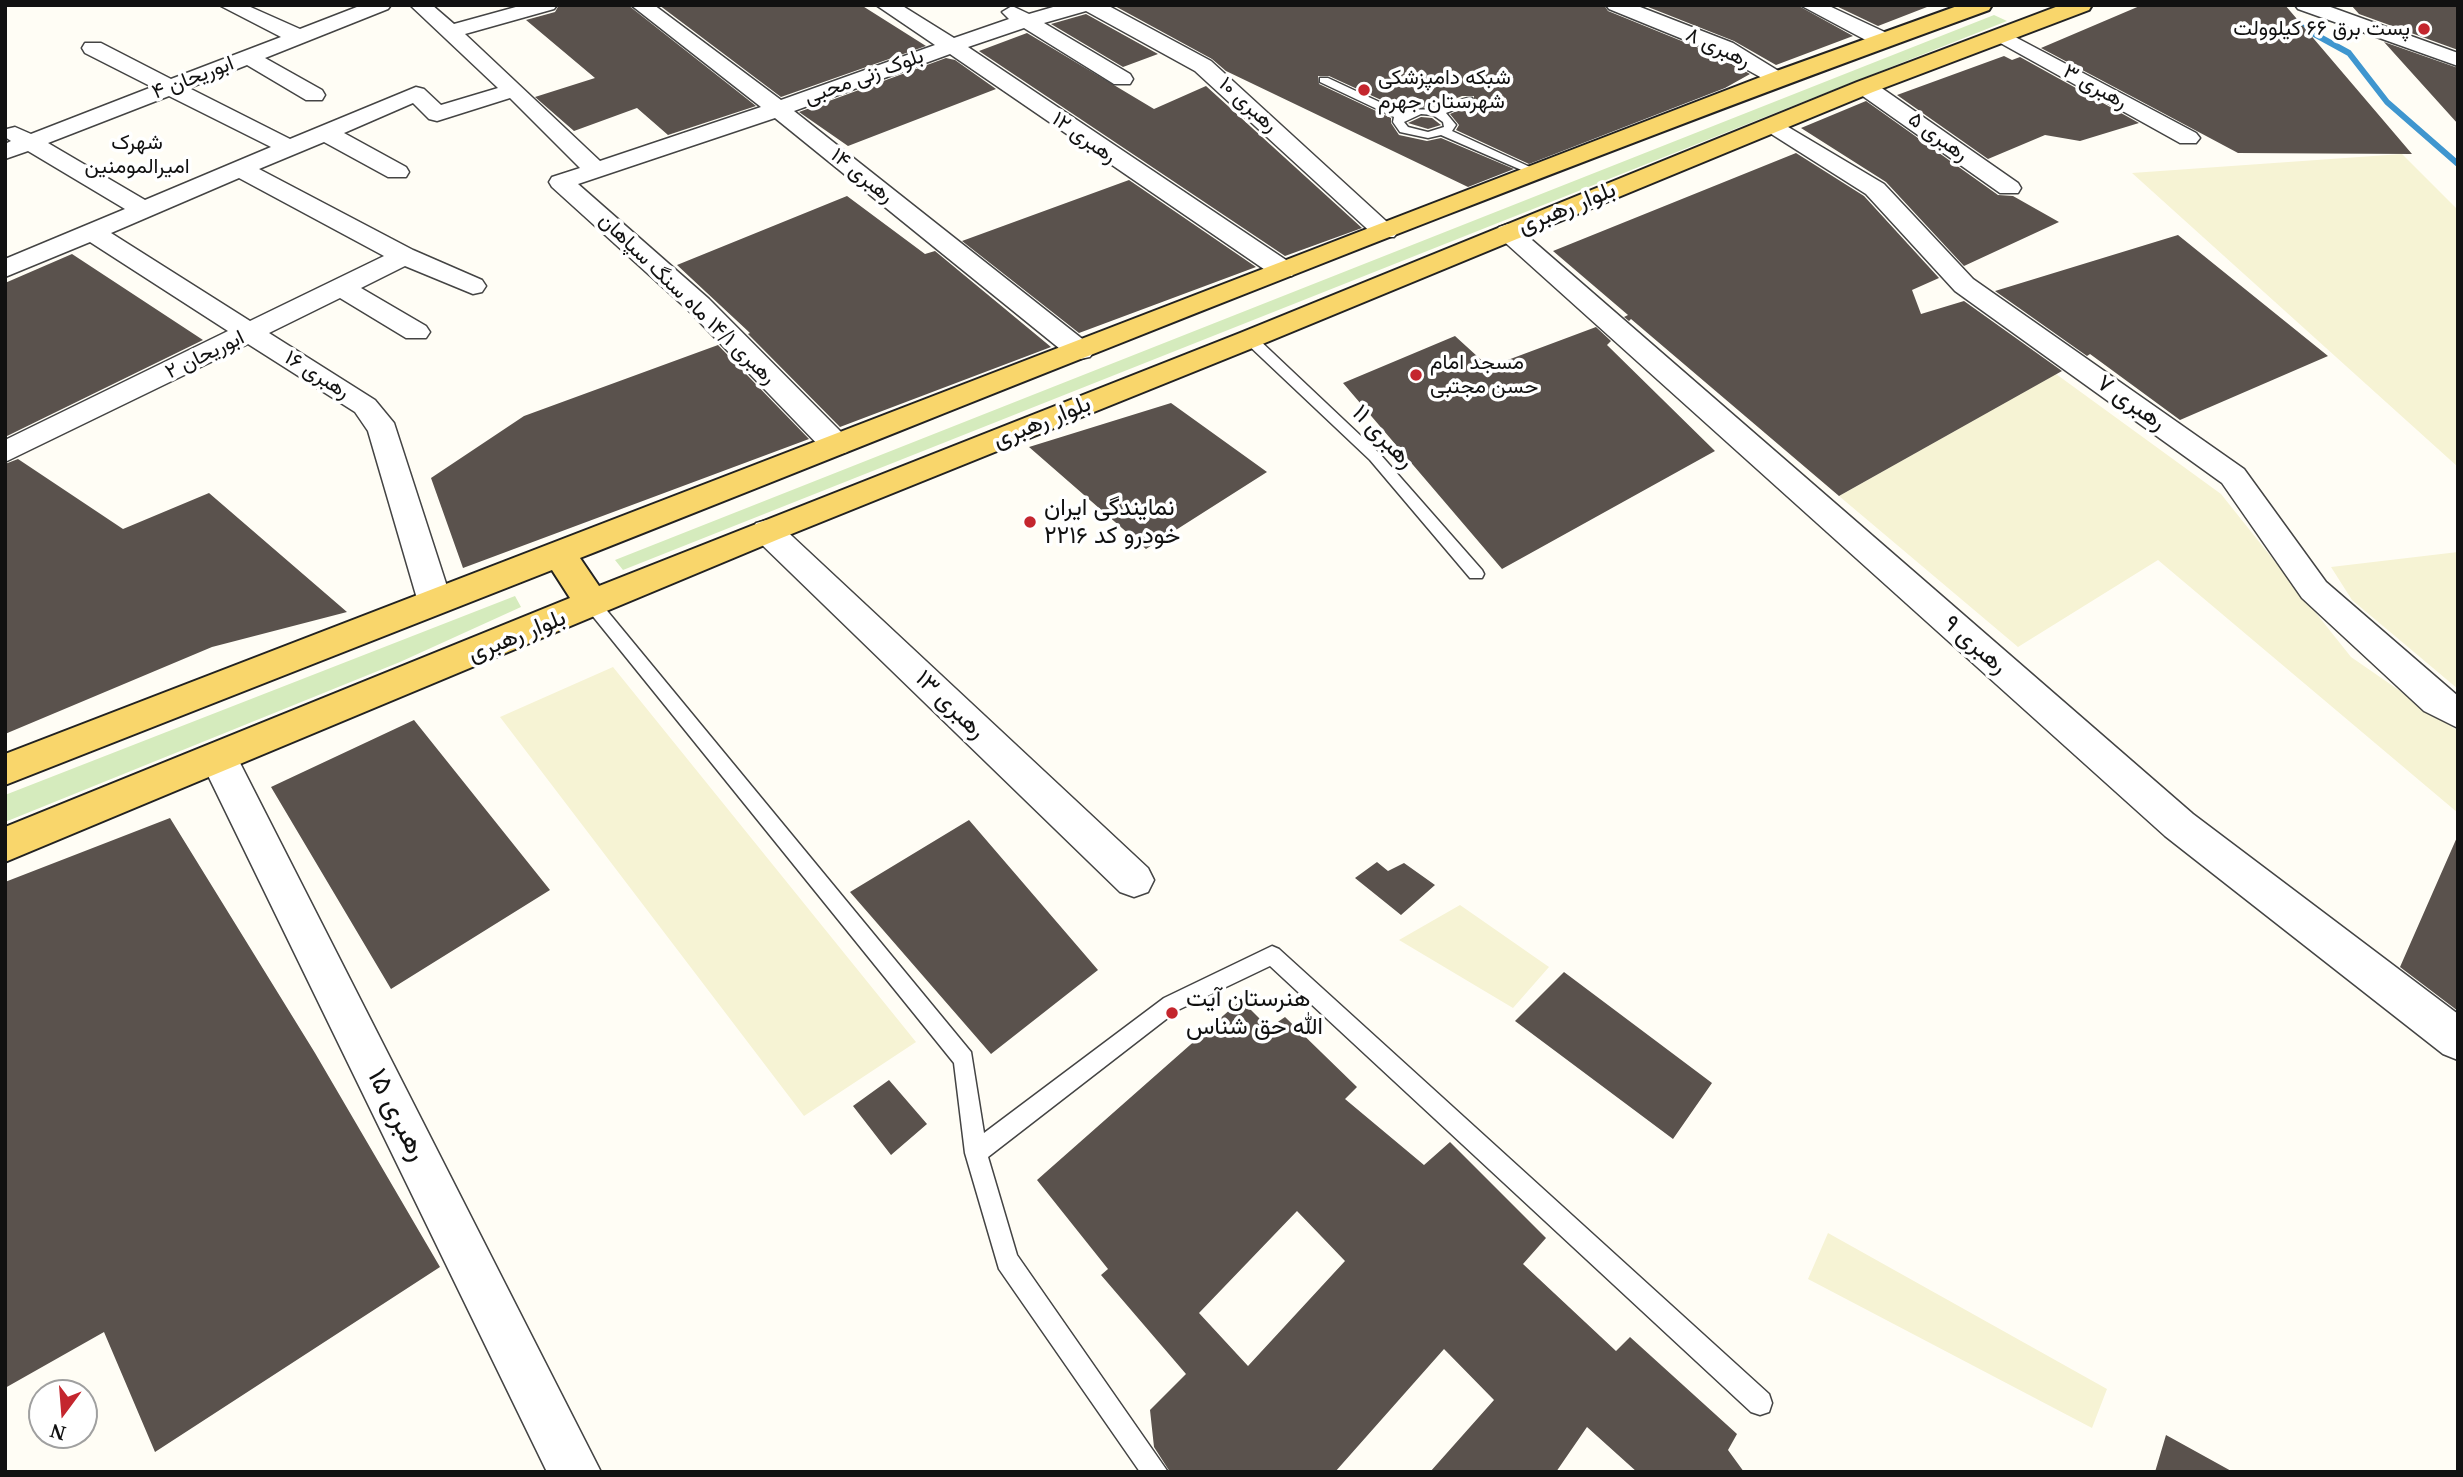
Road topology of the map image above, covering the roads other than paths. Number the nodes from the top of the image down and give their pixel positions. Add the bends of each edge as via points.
1 (229, 5) edge
2 (381, 5) edge
3 (420, 5) edge
4 (547, 5) edge
5 (641, 5) edge
6 (886, 5) edge
7 (1001, 5) edge
8 (1084, 5) edge
9 (1091, 5) edge
10 (1616, 5) edge
11 (1810, 5) edge
12 (1980, 5) edge
13 (2305, 5) edge
14 (2053, 9) edge
15 (1026, 20) junction
16 (450, 32) junction
17 (2002, 36) junction
18 (299, 37) junction
19 (1883, 40) junction
20 (951, 45) junction
21 (93, 48) dead end
22 (248, 57) junction
23 (2458, 61) edge
24 (1779, 78) junction
25 (1122, 79) dead end
26 (1324, 80) dead end
27 (170, 87) junction
28 (1865, 87) junction
29 (514, 90) junction
30 (314, 95) dead end
31 (1468, 100) dead end
32 (778, 109) junction
33 (1438, 113) junction
34 (1401, 116) junction
35 (1773, 125) junction
36 (5, 127) edge
37 (1444, 132) junction
38 (326, 133) junction
39 (2188, 138) dead end
40 (17, 147) edge
41 (290, 148) junction
42 (240, 169) junction
43 (596, 170) junction
44 (397, 172) dead end
45 (1536, 173) junction
46 (2009, 188) dead end
47 (144, 210) junction
48 (91, 232) junction
49 (1385, 232) junction
50 (1508, 232) junction
51 (404, 256) junction
52 (5, 269) edge
53 (1283, 270) junction
54 (473, 286) dead end
55 (341, 287) junction
56 (416, 332) dead end
57 (250, 333) junction
58 (1250, 340) junction
59 (1080, 351) junction
60 (836, 445) junction
61 (5, 453) edge
62 (767, 531) junction
63 (558, 552) junction
64 (1476, 574) dead end
65 (435, 602) junction
66 (593, 605) junction
67 (2458, 714) edge
68 (219, 759) junction
69 (5, 770) edge
70 (5, 845) edge
71 (1134, 880) dead end
72 (2458, 1040) edge
73 (976, 1153) junction
74 (1760, 1404) dead end
75 (575, 1472) edge
76 (1155, 1472) edge

1 - 18 street
2 - 18 street, ابوریحان ۴
3 - 16 street
4 - 16 street
5 - 32 street, رهبری ۱۴
6 - 20 street, رهبری ۱۲
7 - 15 street
8 - 15 street
9 - 49 street, رهبری ۱۰ via 1203,66
10 - 24 street, رهبری ۸ via 1724,48
11 - 19 street
12 - 19 main road, بلوار رهبری
13 - 23 street
14 - 17 main road, بلوار رهبری
15 - 20 street
15 - 25 street
16 - 29 street
17 - 28 main road, بلوار رهبری
17 - 39 street, رهبری ۳
18 - 22 street, ابوریحان ۴
19 - 24 main road, بلوار رهبری
20 - 32 street, بلوک زنی محبی
20 - 53 street, رهبری ۱۲
21 - 27 street
22 - 27 street, ابوریحان ۴
22 - 30 street
24 - 45 main road, بلوار رهبری
26 - 34 lane
27 - 40 street, ابوریحان ۴
27 - 41 street
28 - 35 main road, بلوار رهبری
28 - 46 street, رهبری ۵
29 - 38 street via 443,120 416,94
29 - 43 street
31 - 33 lane
32 - 43 street, رهبری ۱۴/۱ ماه سنگ سپاهان
32 - 59 street, رهبری ۱۴
33 - 34 lane via 1416,111
33 - 37 lane via 1449,121
34 - 37 lane via 1400,126 1411,133
35 - 50 main road, بلوار رهبری
35 - 67 street, رهبری ۷ via 1875,189 1964,285 2234,476 2315,590 2437,701
36 - 40 street
37 - 45 lane
38 - 41 street
38 - 44 street
40 - 47 street
41 - 42 street
42 - 47 street
42 - 51 street
43 - 60 street, رهبری ۱۴/۱ ماه سنگ سپاهان via 561,182 699,305
45 - 49 main road, بلوار رهبری
47 - 48 street
48 - 52 street
48 - 57 street, رهبری ۱۶
49 - 53 main road, بلوار رهبری
50 - 58 main road, بلوار رهبری
50 - 72 street, رهبری ۹ via 2179,825
51 - 54 street
51 - 55 street, ابوریحان ۲
53 - 59 main road, بلوار رهبری
55 - 56 street
55 - 57 street, ابوریحان ۲
57 - 61 street, ابوریحان ۲
57 - 65 street, رهبری ۱۶ via 365,405 383,430
58 - 62 main road, بلوار رهبری
58 - 64 lane, رهبری ۱۱ via 1375,457
59 - 60 main road, بلوار رهبری
60 - 63 main road, بلوار رهبری
62 - 66 main road, بلوار رهبری
62 - 71 street, رهبری ۱۳
63 - 65 main road, بلوار رهبری
63 - 66 main road
65 - 69 main road, بلوار رهبری
66 - 68 main road, بلوار رهبری
66 - 73 lane via 964,1059
68 - 70 main road, بلوار رهبری
68 - 75 street, رهبری ۱۵
73 - 74 lane via 1171,1004 1272,955
73 - 76 lane via 1007,1261

